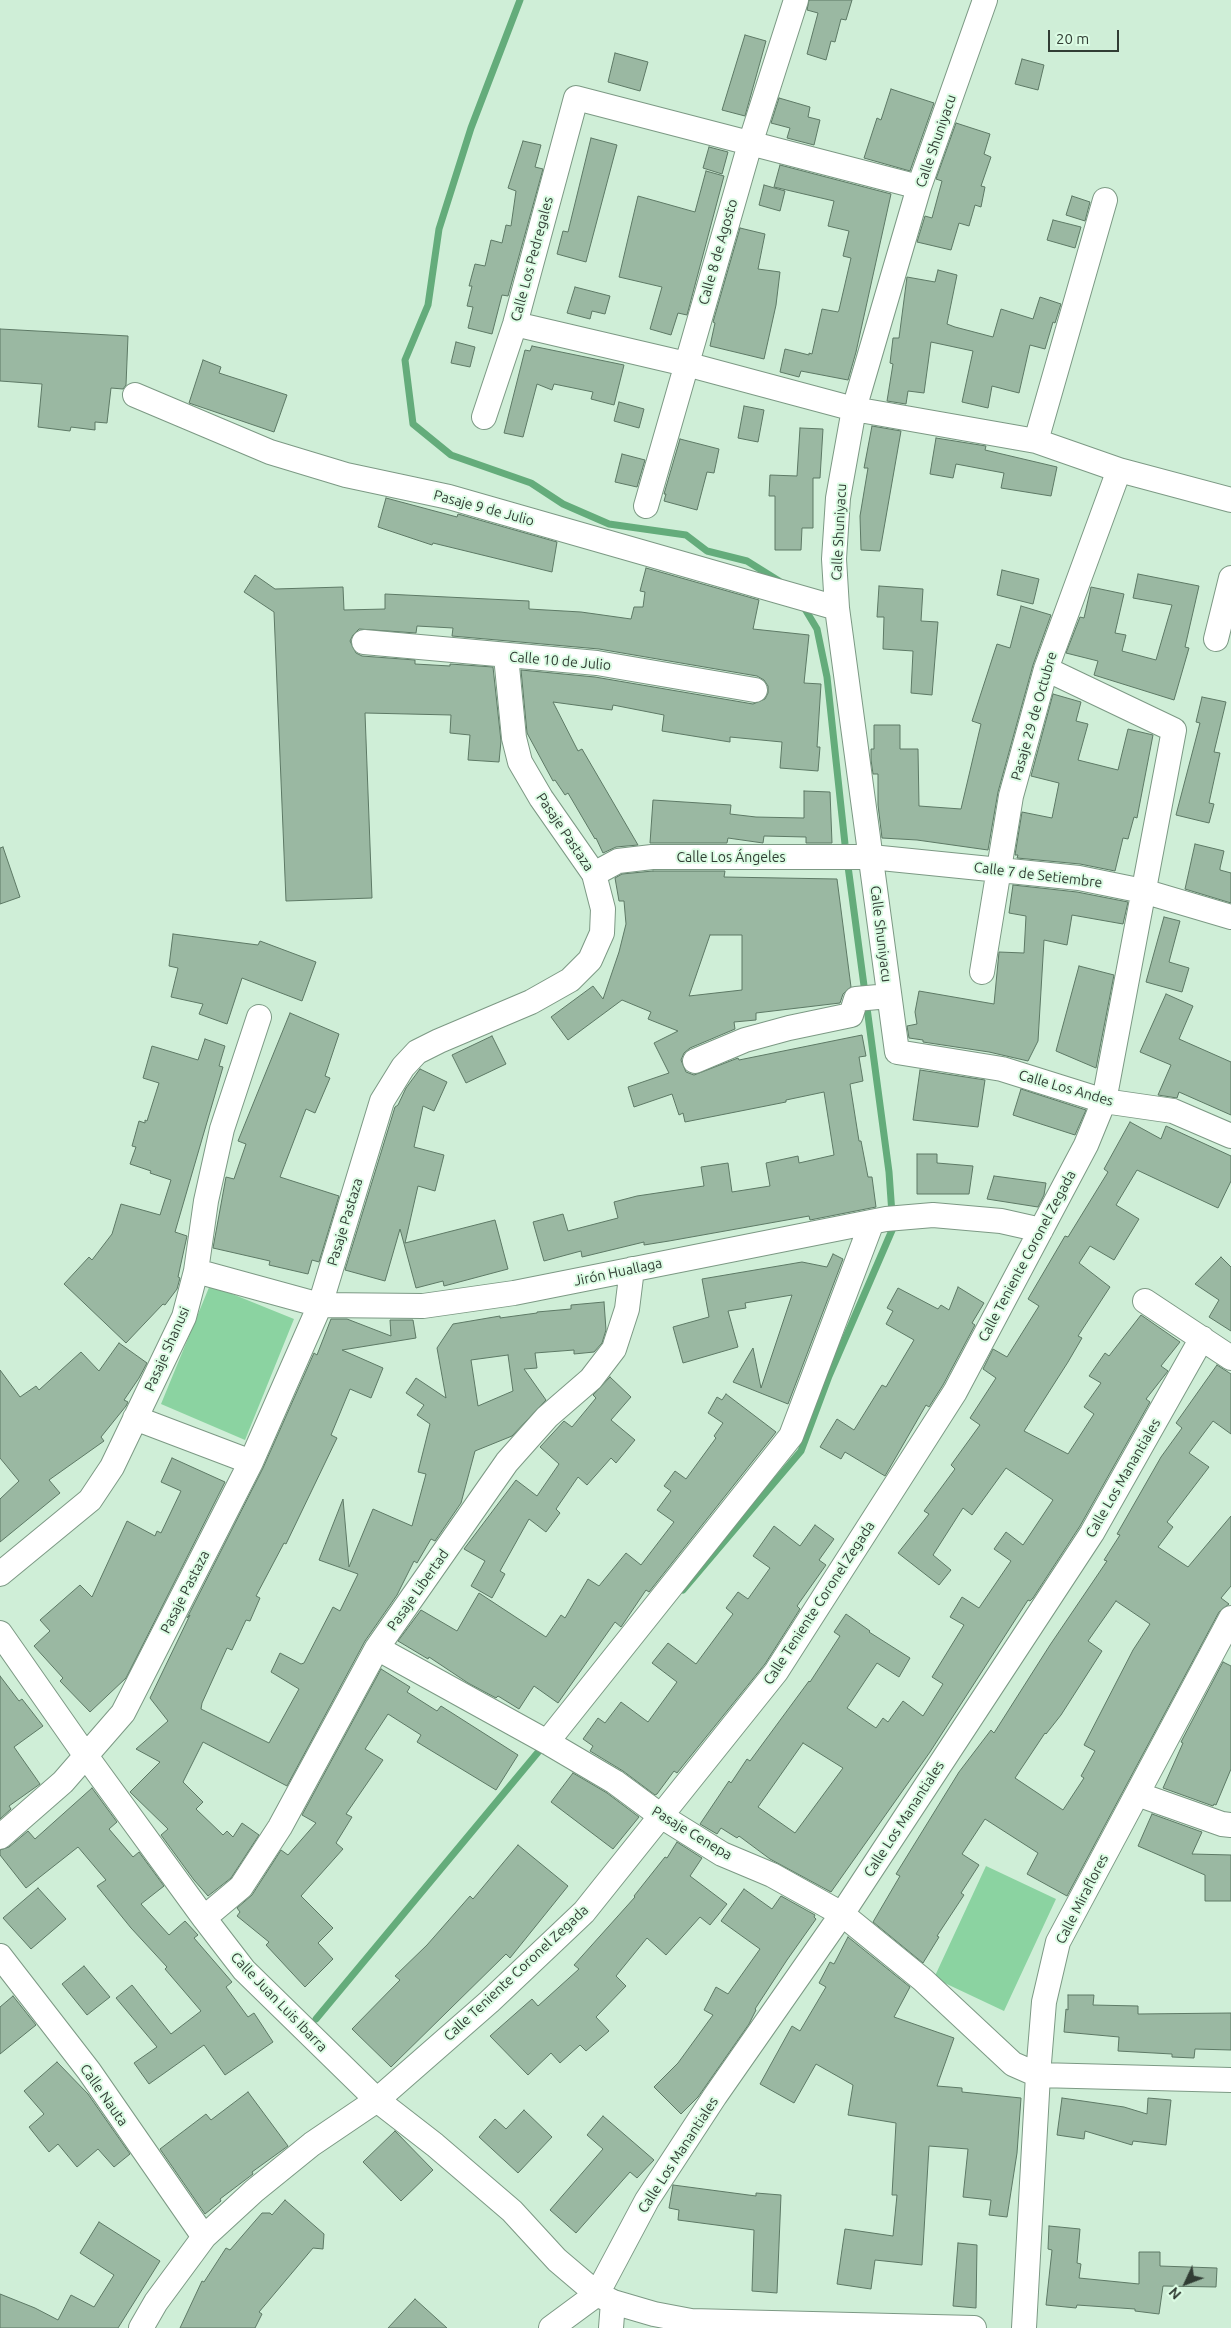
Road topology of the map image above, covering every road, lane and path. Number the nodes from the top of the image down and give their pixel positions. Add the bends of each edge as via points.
1 (796, 0) edge
2 (985, 0) edge
3 (750, 144) junction
4 (919, 187) junction
5 (1105, 200) dead end
6 (515, 324) junction
7 (686, 364) junction
8 (135, 395) dead end
9 (854, 409) junction
10 (484, 417) dead end
11 (1036, 441) junction
12 (1119, 470) junction
13 (1231, 500) edge
14 (646, 506) dead end
15 (1231, 578) edge
16 (837, 608) junction
17 (1216, 639) dead end
18 (364, 642) dead end
19 (506, 656) junction
20 (1046, 669) junction
21 (755, 690) dead end
22 (871, 857) junction
23 (1000, 870) junction
24 (594, 874) junction
25 (1143, 891) junction
26 (1231, 917) edge
27 (982, 972) dead end
28 (889, 996) junction
29 (260, 1017) dead end
30 (897, 1052) joint
31 (695, 1061) dead end
32 (1104, 1101) junction
33 (1231, 1136) edge
34 (886, 1220) junction
35 (1041, 1230) junction
36 (632, 1268) junction
37 (196, 1272) junction
38 (1145, 1301) dead end
39 (320, 1305) junction
40 (1202, 1338) junction
41 (1231, 1358) edge
42 (135, 1418) junction
43 (251, 1462) junction
44 (0, 1574) edge
45 (1231, 1618) edge
46 (0, 1633) edge
47 (377, 1648) junction
48 (547, 1742) junction
49 (86, 1756) junction
50 (1137, 1794) junction
51 (661, 1816) junction
52 (1231, 1826) edge
53 (0, 1837) edge
54 (842, 1914) junction
55 (204, 1918) junction
56 (0, 1956) edge
57 (1038, 2075) junction
58 (1231, 2080) edge
59 (377, 2100) junction
60 (204, 2237) junction
61 (605, 2298) junction
62 (141, 2328) edge
63 (552, 2328) edge
64 (611, 2328) edge
65 (974, 2328) edge
66 (1024, 2328) edge

1 - 3 street, Calle 8 de Agosto
2 - 4 street, Calle Shuniyacu
3 - 4 street
3 - 6 street, Calle Los Pedregales via 576,98
3 - 7 street, Calle 8 de Agosto
4 - 9 street, Calle Shuniyacu
5 - 11 street
6 - 7 street
6 - 10 street, Calle Los Pedregales
7 - 9 street
7 - 14 street, Calle 8 de Agosto
8 - 16 street, Pasaje 9 de Julio via 270,452 346,475 449,497
9 - 11 street
9 - 16 street, Calle Shuniyacu via 838,498 834,559
11 - 12 street
12 - 13 street
12 - 20 street, Pasaje 29 de Octubre
15 - 17 street
16 - 22 street, Calle Shuniyacu
18 - 19 street, Calle 10 de Julio
19 - 21 street, Calle 10 de Julio via 597,663
19 - 24 street, Pasaje Pastaza via 514,738 520,762
20 - 23 street, Pasaje 29 de Octubre via 1011,796
20 - 25 street, Calle Teniente Coronel Zegada via 1174,730
22 - 23 street, Calle 7 de Setiembre
22 - 24 street, Calle Los Ángeles via 652,857 618,861
22 - 28 street, Calle Shuniyacu
23 - 25 street, Calle 7 de Setiembre via 1080,878
23 - 27 street, Pasaje 29 de Octubre
24 - 39 street, Pasaje Pastaza via 603,909 602,933 590,960 570,980 532,1002 417,1052 403,1067 382,1101
25 - 26 street, Calle 7 de Setiembre
25 - 32 street, Calle Teniente Coronel Zegada
28 - 30 street, Calle Shuniyacu
28 - 31 street via 856,999 851,1015 745,1040
29 - 37 street, Pasaje Shanusi via 222,1129 206,1201
30 - 32 street, Calle Los Andes via 1002,1069
32 - 33 street, Calle Los Andes via 1173,1111
32 - 35 street, Calle Teniente Coronel Zegada via 1086,1145
34 - 35 street, Jirón Huallaga via 934,1214 1001,1221
34 - 36 street, Jirón Huallaga
34 - 48 street via 790,1436
35 - 51 street, Calle Teniente Coronel Zegada via 955,1392 776,1672
36 - 39 street, Jirón Huallaga via 514,1293 422,1306
36 - 47 street, Pasaje Libertad via 627,1309 614,1349 591,1379 547,1417 507,1462
37 - 39 street, Jirón Huallaga
37 - 42 street, Pasaje Shanusi via 184,1317
38 - 40 street
39 - 43 street, Pasaje Pastaza
40 - 41 street
40 - 54 street, Calle Los Manantiales via 1092,1533
42 - 43 street
42 - 44 street, Pasaje Shanusi via 112,1467 90,1500
43 - 49 street, Pasaje Pastaza via 123,1713
45 - 50 street, Calle Miraflores
46 - 49 street, Calle Juan Luis Ibarra
47 - 48 street, Pasaje Cenepa
47 - 55 street, Pasaje Libertad via 280,1827 241,1887
48 - 51 street, Pasaje Cenepa via 615,1782
49 - 53 street, Pasaje Pastaza via 63,1782
49 - 55 street, Calle Juan Luis Ibarra
50 - 52 street
50 - 57 street, Calle Miraflores via 1058,1942 1044,2002
51 - 54 street, Pasaje Cenepa via 722,1854 772,1875
51 - 59 street, Calle Teniente Coronel Zegada via 584,1912 489,2002
54 - 57 street, Pasaje Cenepa via 923,1980 1013,2064
54 - 61 street, Calle Los Manantiales via 647,2200
55 - 59 street, Calle Juan Luis Ibarra via 244,1970
56 - 60 street, Calle Nauta via 89,2072
57 - 58 street
57 - 66 street, Calle Miraflores
59 - 60 street, Calle Teniente Coronel Zegada via 312,2144
59 - 61 street, Calle Juan Luis Ibarra via 512,2211 557,2260
60 - 62 street, Calle Teniente Coronel Zegada
61 - 63 street
61 - 64 street
61 - 65 street via 654,2314 690,2320

